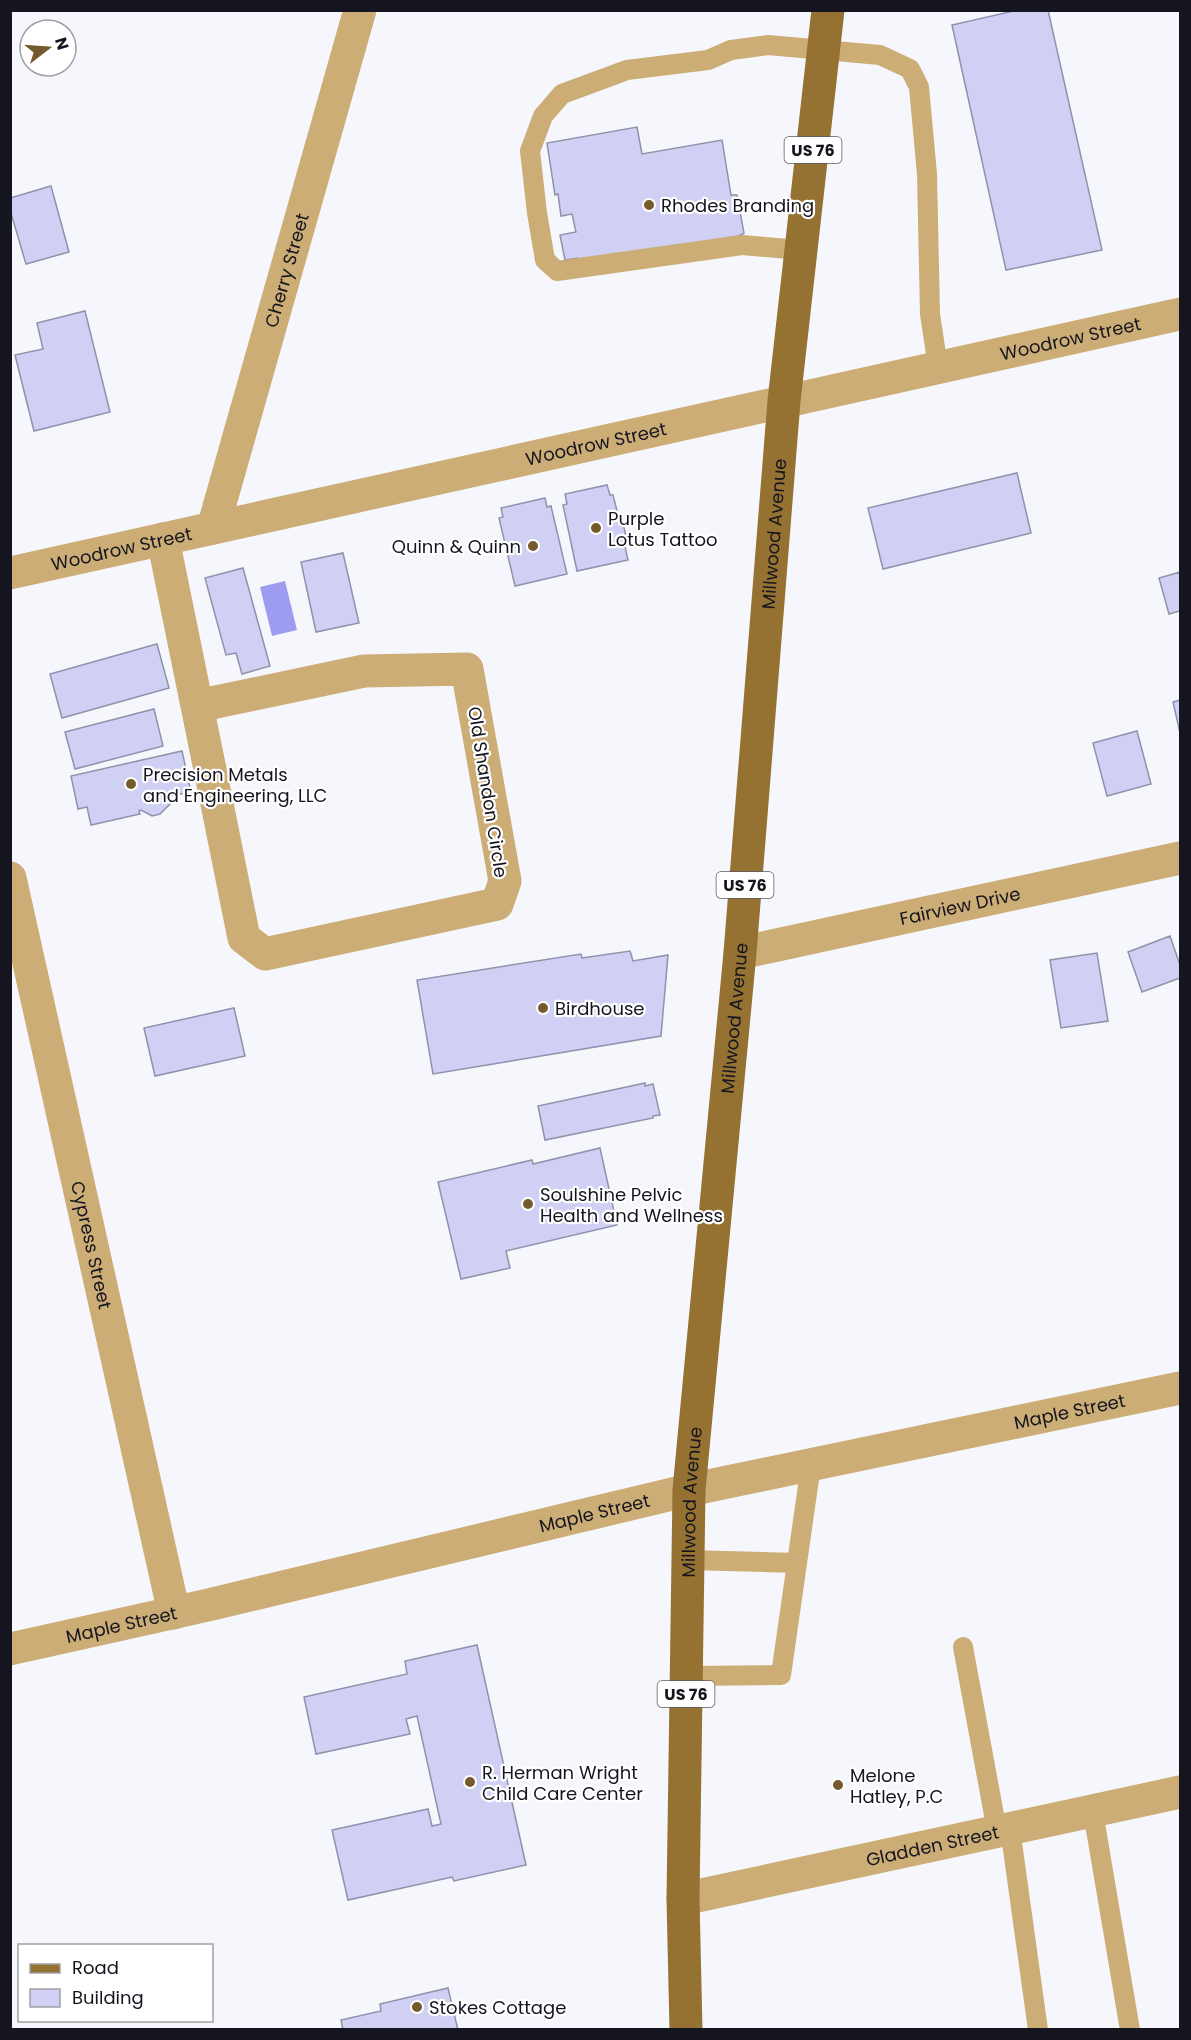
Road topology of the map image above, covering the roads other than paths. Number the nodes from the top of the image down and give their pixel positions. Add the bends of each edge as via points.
1 (360, 10) edge
2 (828, 10) edge
3 (824, 51) junction
4 (801, 250) junction
5 (1180, 314) edge
6 (938, 367) junction
7 (784, 401) junction
8 (213, 528) junction
9 (163, 539) junction
10 (10, 573) edge
11 (197, 706) junction
12 (1180, 858) edge
13 (10, 878) edge
14 (740, 953) junction
15 (1180, 1388) edge
16 (811, 1465) junction
17 (689, 1490) junction
18 (688, 1560) junction
19 (797, 1563) junction
20 (174, 1613) junction
21 (963, 1647) dead end
22 (10, 1649) edge
23 (686, 1676) junction
24 (1180, 1792) edge
25 (1093, 1812) junction
26 (1004, 1829) junction
27 (683, 1899) junction
28 (687, 2030) edge
29 (1038, 2030) edge
30 (1130, 2030) edge

1 - 8 street, Cherry Street
2 - 3 main road, Millwood Avenue / US 76
3 - 4 main road, Millwood Avenue / US 76
3 - 4 lane via 768,45 731,50 708,60 627,70 562,94 543,116 530,151 545,260 557,271 742,245
3 - 6 lane via 880,55 910,69 919,87 927,174 930,314
4 - 7 main road, Millwood Avenue / US 76
5 - 6 street, Woodrow Street
6 - 7 street, Woodrow Street
7 - 8 street, Woodrow Street
7 - 14 main road, Millwood Avenue / US 76
8 - 9 street, Woodrow Street
9 - 10 street, Woodrow Street
9 - 11 street, Old Shandon Circle
11 - 11 street, Old Shandon Circle via 244,938 265,954 497,904 505,881 467,669 364,671
12 - 14 street, Fairview Drive
13 - 20 street, Cypress Street
14 - 17 main road, Millwood Avenue / US 76
15 - 16 street, Maple Street
16 - 17 street, Maple Street
16 - 19 lane
17 - 18 main road, Millwood Avenue / US 76
17 - 20 street, Maple Street
18 - 19 lane
18 - 23 main road, Millwood Avenue / US 76
19 - 23 lane via 781,1675
20 - 22 street, Maple Street
21 - 26 lane
23 - 27 main road, Millwood Avenue / US 76
24 - 25 street, Gladden Street
25 - 26 street, Gladden Street
25 - 30 lane
26 - 27 street, Gladden Street
26 - 29 lane
27 - 28 main road, Millwood Avenue / US 76

